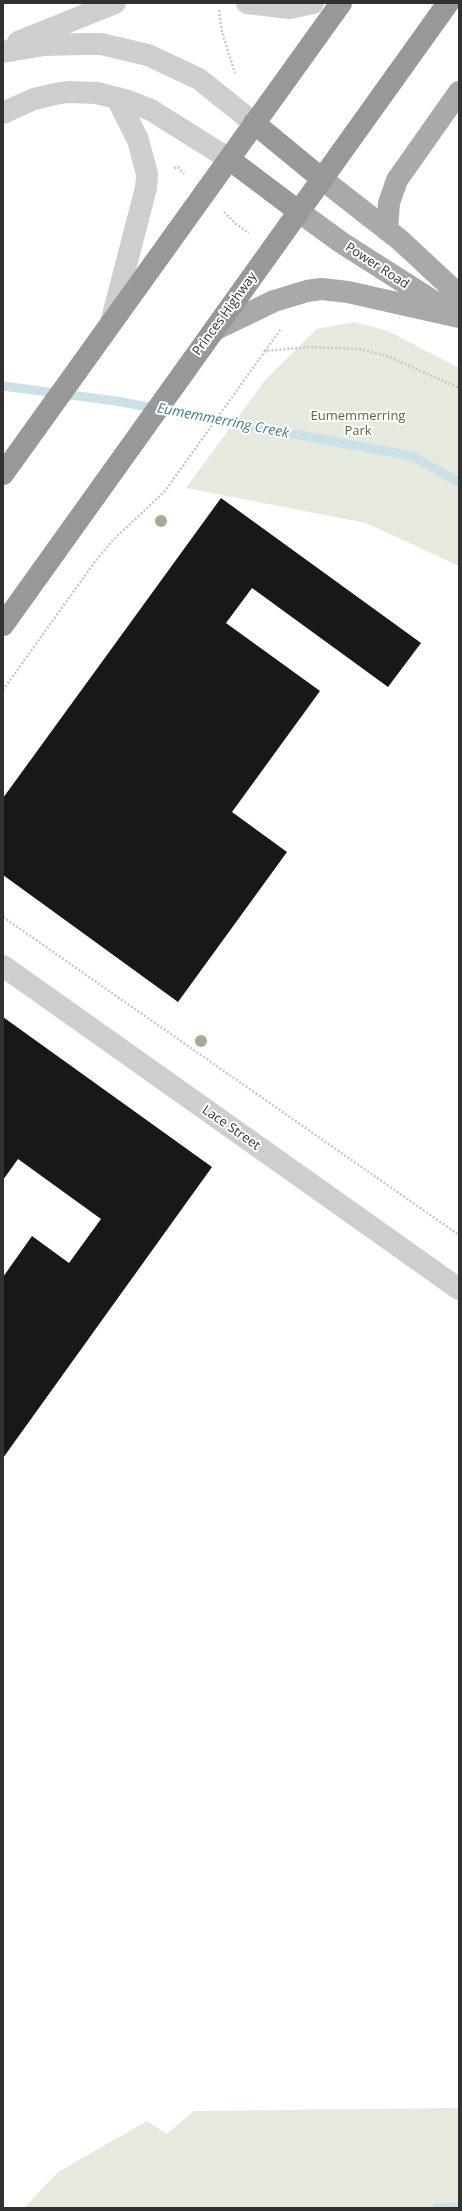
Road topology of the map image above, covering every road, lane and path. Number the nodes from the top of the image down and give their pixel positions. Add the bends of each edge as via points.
1 (115, 3) edge
2 (246, 3) edge
3 (313, 3) edge
4 (341, 3) edge
5 (448, 3) edge
6 (220, 10) dead end
7 (3, 51) edge
8 (235, 76) dead end
9 (459, 92) edge
10 (117, 98) junction
11 (3, 114) edge
12 (254, 123) junction
13 (229, 159) junction
14 (322, 179) junction
15 (298, 211) junction
16 (387, 230) junction
17 (459, 295) edge
18 (459, 316) edge
19 (214, 330) junction
20 (105, 332) junction
21 (459, 388) edge
22 (3, 474) edge
23 (3, 625) edge
24 (3, 690) edge
25 (3, 917) edge
26 (3, 966) edge
27 (459, 1235) edge
28 (459, 1289) edge

1 - 7 street via 56,26
2 - 3 street via 290,8
4 - 12 highway
5 - 14 highway, Princes Highway
6 - 8 path via 222,32
7 - 12 street via 44,46 101,44 148,55 199,80
9 - 16 main road via 397,180 389,203
10 - 11 street via 97,93 68,92 34,99
10 - 13 street via 164,116
10 - 20 street via 138,140 146,174 146,188
12 - 13 highway
12 - 14 highway
13 - 15 highway
13 - 20 highway
14 - 15 highway, Princes Highway
14 - 16 main road
15 - 18 main road, Power Road via 342,243
15 - 19 highway, Princes Highway
16 - 17 main road via 430,266
18 - 19 main road via 348,292 321,289 307,290 274,301
19 - 23 highway, Princes Highway
20 - 22 highway
21 - 24 path via 387,356 359,348 309,347 265,351 165,491 112,541 94,563
25 - 27 path
26 - 28 street, Lace Street

